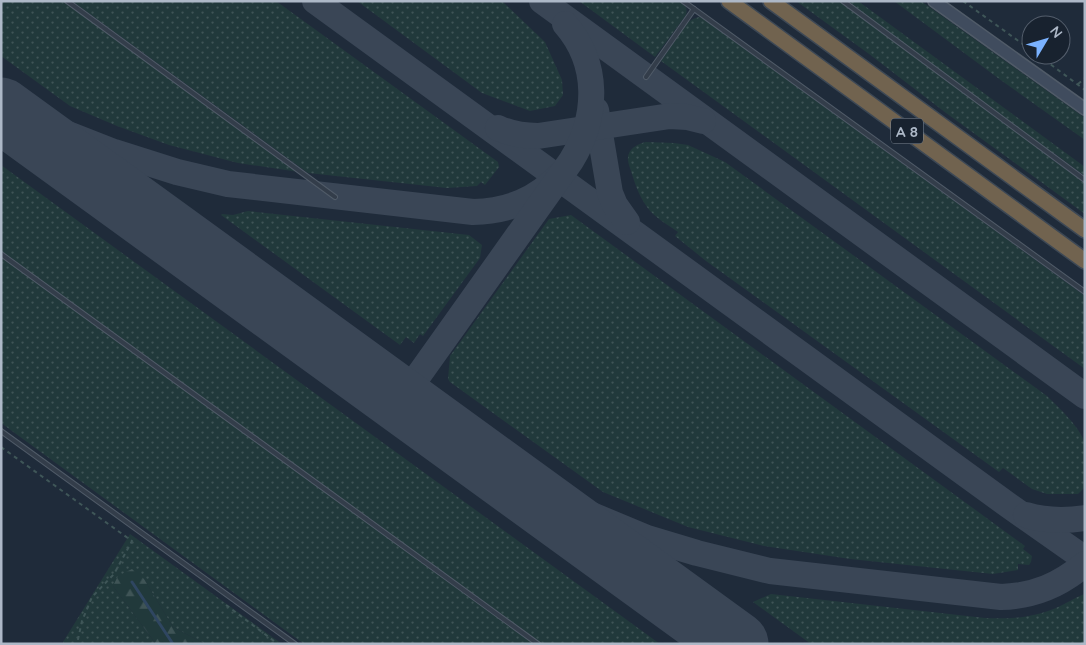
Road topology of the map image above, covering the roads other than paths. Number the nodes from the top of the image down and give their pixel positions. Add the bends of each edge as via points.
1 (67, 1) edge
2 (683, 1) edge
3 (728, 1) edge
4 (771, 1) edge
5 (843, 1) edge
6 (934, 1) edge
7 (694, 9) junction
8 (646, 77) dead end
9 (1085, 109) edge
10 (1085, 180) edge
11 (335, 197) dead end
12 (1085, 230) edge
13 (1, 254) edge
14 (1085, 261) edge
15 (1085, 292) edge
16 (1, 431) edge
17 (295, 644) edge
18 (538, 644) edge

1 - 11 lane
2 - 7 lane
3 - 14 highway, A 8
4 - 12 highway, A 8
5 - 10 lane
6 - 9 main road
7 - 8 lane
7 - 15 lane
13 - 18 lane
16 - 17 lane

